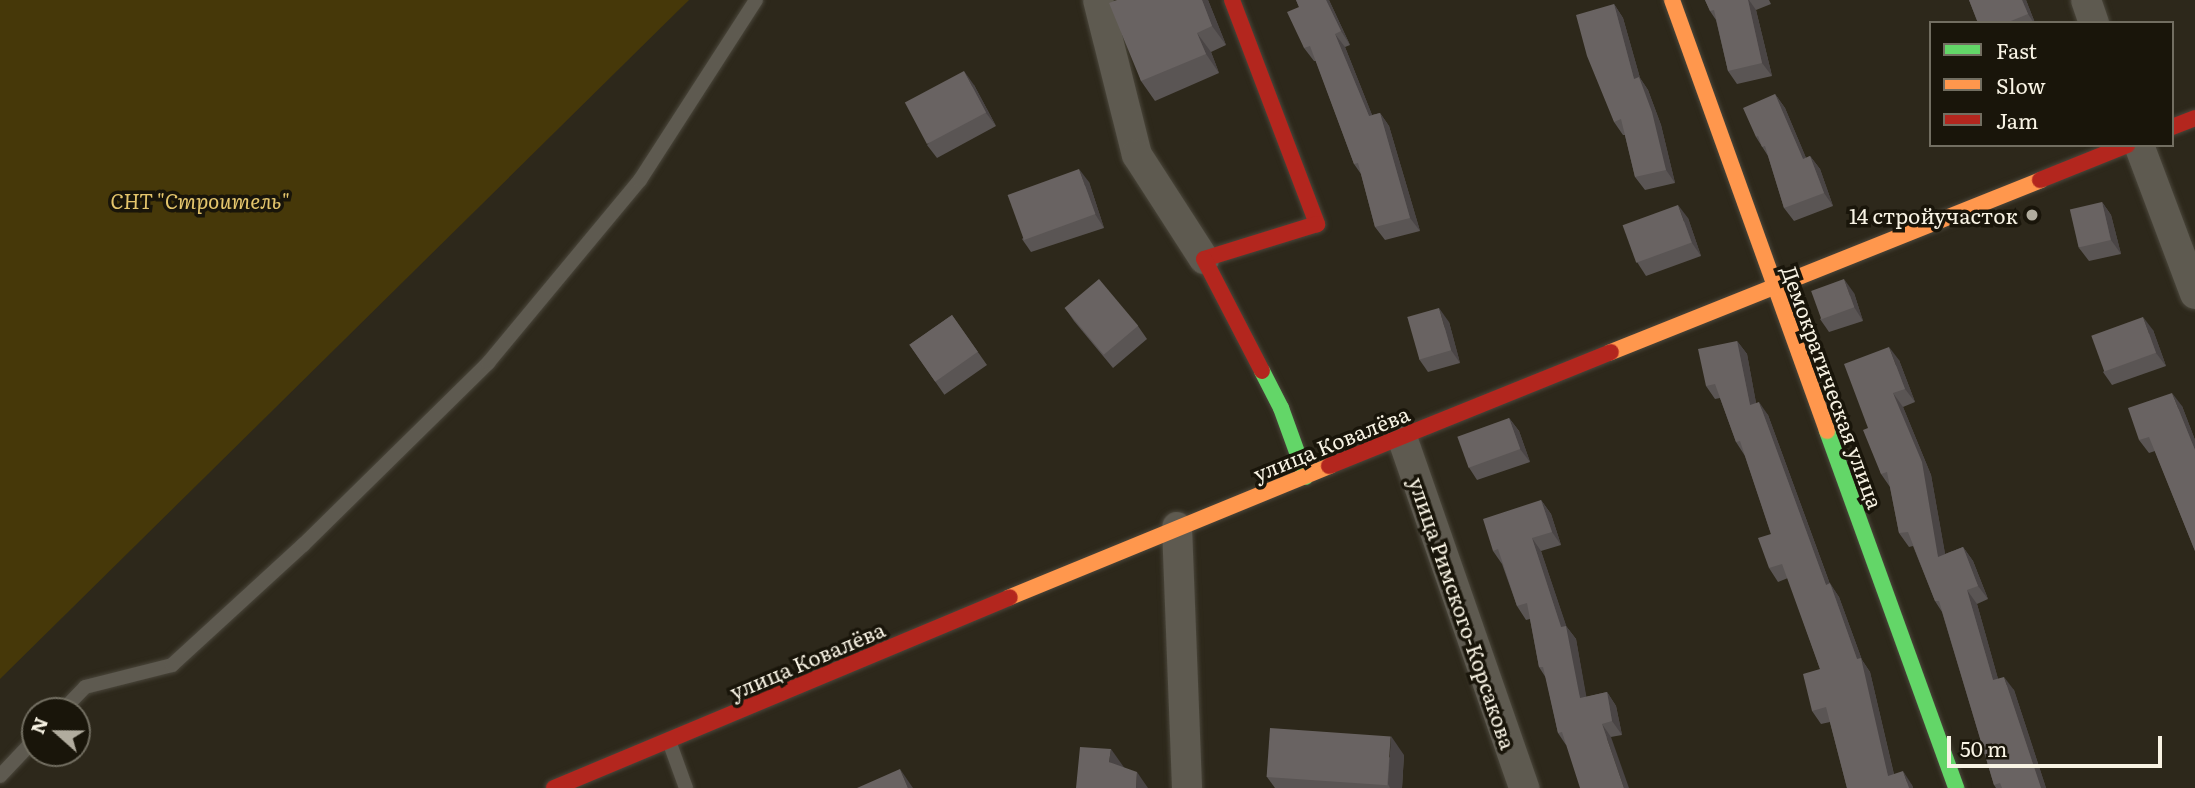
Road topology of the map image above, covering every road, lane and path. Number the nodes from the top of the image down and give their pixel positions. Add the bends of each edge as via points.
1 (756, 0) edge
2 (1098, 0) edge
3 (1232, 0) edge
4 (1672, 0) edge
5 (2085, 0) edge
6 (2093, 21) edge
7 (2195, 118) edge
8 (2174, 126) edge
9 (2122, 147) edge
10 (2140, 147) edge
11 (1204, 259) junction
12 (1774, 288) junction
13 (2195, 294) edge
14 (1402, 438) junction
15 (1306, 477) junction
16 (1177, 527) junction
17 (75, 697) edge
18 (669, 741) junction
19 (21, 754) edge
20 (0, 776) edge
21 (554, 788) edge
22 (686, 788) edge
23 (1187, 788) edge
24 (1524, 788) edge
25 (1956, 788) edge

1 - 17 lane via 640,180 488,363 303,545 172,665 85,687
2 - 11 street via 1137,155
3 - 11 street via 1317,224
4 - 12 street, Демократическая улица
5 - 6 street
7 - 8 street
9 - 12 street, улица Ковалёва
10 - 13 street
11 - 15 street via 1281,408
12 - 14 street, улица Ковалёва
12 - 25 street, Демократическая улица
14 - 15 street, улица Ковалёва
14 - 24 street, улица Римского-Корсакова
15 - 16 street, улица Ковалёва
16 - 18 street, улица Ковалёва
16 - 23 street
18 - 21 street, улица Ковалёва
18 - 22 lane
19 - 20 lane

